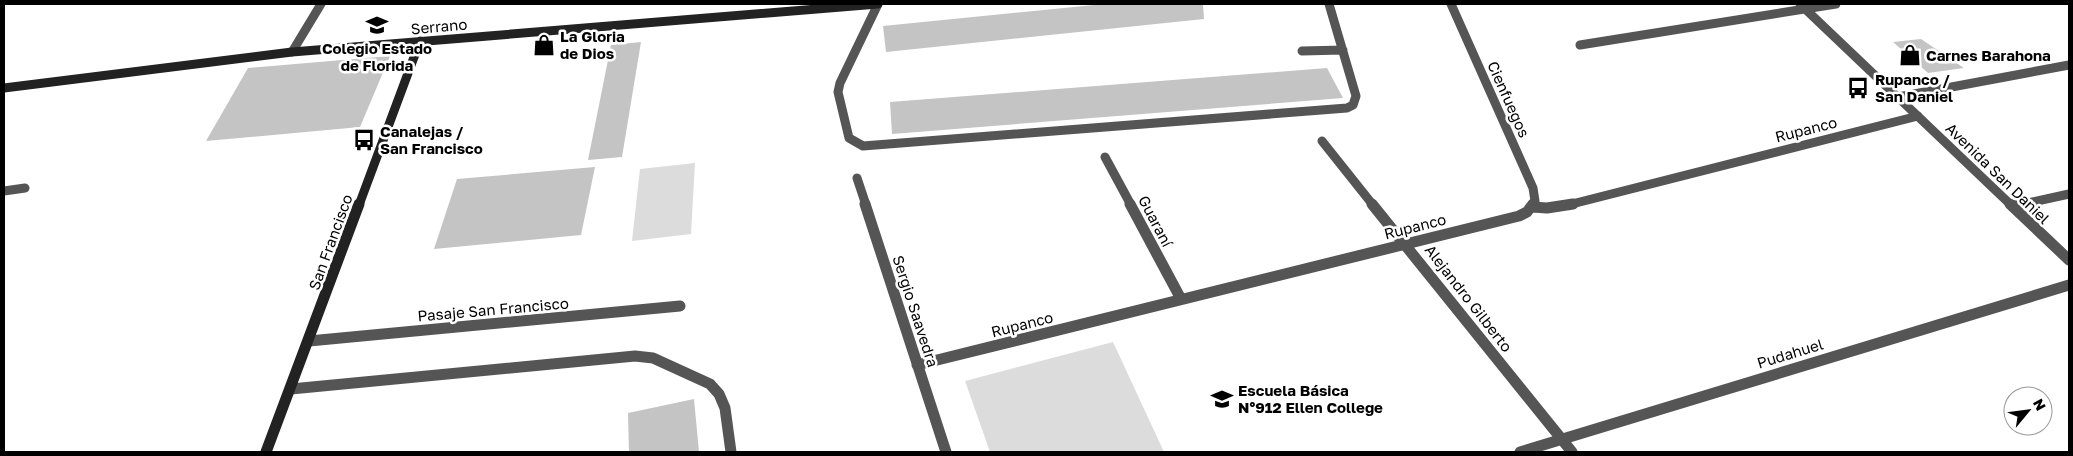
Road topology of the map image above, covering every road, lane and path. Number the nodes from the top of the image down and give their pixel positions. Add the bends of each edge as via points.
1 (321, 4) edge
2 (878, 4) edge
3 (1329, 4) edge
4 (1450, 4) edge
5 (1836, 4) edge
6 (1803, 6) edge
7 (788, 7) edge
8 (420, 41) junction
9 (1580, 45) dead end
10 (1343, 50) junction
11 (1302, 51) dead end
12 (292, 52) junction
13 (2069, 65) edge
14 (4, 88) edge
15 (1898, 97) junction
16 (1918, 116) junction
17 (1322, 141) dead end
18 (1104, 157) dead end
19 (858, 178) dead end
20 (25, 188) dead end
21 (4, 191) edge
22 (2069, 194) edge
23 (2013, 206) junction
24 (1532, 207) junction
25 (1406, 243) junction
26 (2069, 260) edge
27 (2069, 285) edge
28 (1181, 299) junction
29 (680, 306) dead end
30 (309, 341) junction
31 (918, 365) junction
32 (291, 389) junction
33 (1561, 438) junction
34 (266, 452) edge
35 (731, 452) edge
36 (946, 452) edge
37 (1520, 452) edge
38 (1572, 452) edge

1 - 12 street
2 - 7 main road, Serrano
2 - 10 street via 838,92 849,138 863,146 1347,108 1353,105 1356,96
3 - 10 street
4 - 24 street, Cienfuegos via 1533,188
5 - 6 street
6 - 9 street
6 - 15 street, Avenida San Daniel
7 - 8 main road, Serrano
8 - 12 main road, Serrano
8 - 30 main road, San Francisco
10 - 11 street
12 - 14 main road, Serrano
13 - 15 street
15 - 16 street, Avenida San Daniel
16 - 23 street, Avenida San Daniel
16 - 24 street, Rupanco via 1563,206
17 - 25 street, Alejandro Gilberto
18 - 28 street, Guaraní
19 - 31 street, Sergio Saavedra
20 - 21 street
22 - 23 street
23 - 26 street, Avenida San Daniel
24 - 25 street, Rupanco via 1519,216
25 - 28 street, Rupanco
25 - 33 street, Alejandro Gilberto
27 - 33 street, Pudahuel
28 - 31 street, Rupanco
29 - 30 street, Pasaje San Francisco
30 - 32 main road, San Francisco
31 - 36 street, Sergio Saavedra
32 - 34 main road, San Francisco
32 - 35 street via 635,356 653,358 710,384 720,394
33 - 37 street, Pudahuel
33 - 38 street, Alejandro Gilberto

